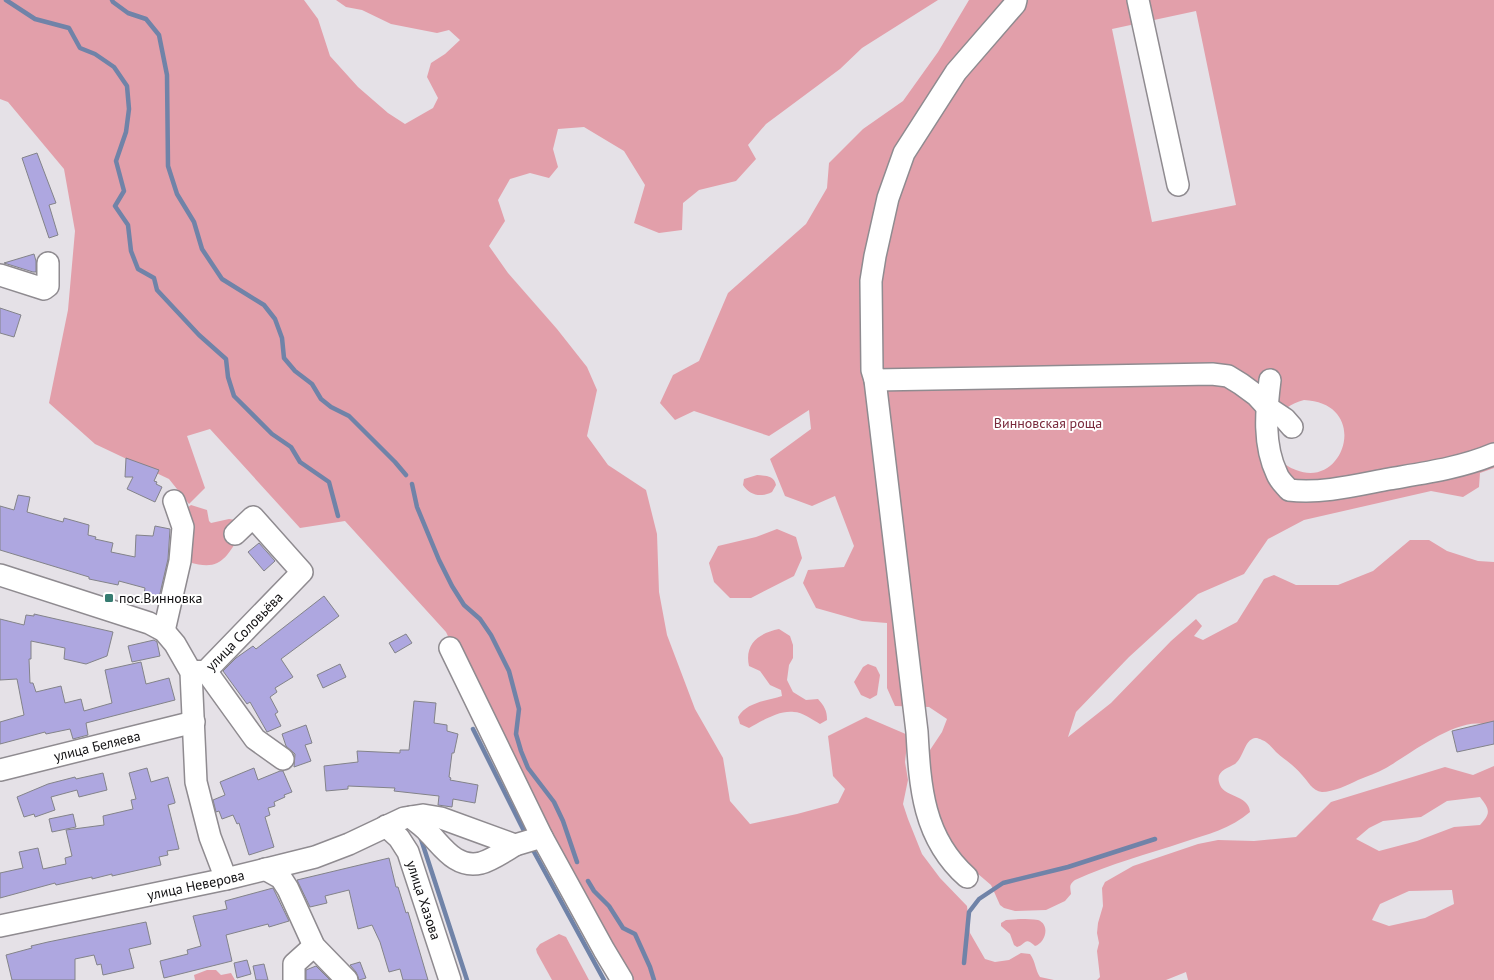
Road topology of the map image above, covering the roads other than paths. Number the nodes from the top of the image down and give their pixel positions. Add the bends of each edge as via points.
1 (1016, 0) edge
2 (1138, 0) edge
3 (1178, 185) dead end
4 (48, 263) dead end
5 (0, 275) edge
6 (875, 380) junction
7 (1270, 380) dead end
8 (1267, 407) junction
9 (1292, 427) dead end
10 (1494, 454) edge
11 (174, 501) dead end
12 (235, 534) dead end
13 (0, 575) edge
14 (164, 631) junction
15 (450, 648) dead end
16 (199, 671) junction
17 (194, 722) junction
18 (283, 759) dead end
19 (0, 770) edge
20 (411, 817) junction
21 (386, 826) junction
22 (542, 837) junction
23 (515, 845) junction
24 (266, 870) junction
25 (967, 877) dead end
26 (226, 879) junction
27 (0, 926) edge
28 (314, 946) junction
29 (294, 980) edge
30 (347, 980) edge
31 (450, 980) edge
32 (622, 980) edge

1 - 6 street via 956,72 904,153 888,198 874,256 871,348
2 - 3 street
4 - 5 street via 48,286 44,289
6 - 8 street via 1212,374 1228,376 1256,395
6 - 25 street via 920,776 930,824 945,853
7 - 8 street
8 - 9 street
8 - 10 street via 1267,437 1272,460 1277,476 1289,490 1304,492 1348,487 1440,470
11 - 14 street via 183,528 181,553
12 - 16 street, улица Соловьёва via 253,517 302,572
13 - 14 street, улица Соловьёва via 149,623
14 - 16 street, улица Соловьёва
15 - 22 street
16 - 17 street
16 - 18 street via 255,739
17 - 19 street, улица Беляева
17 - 26 street via 196,782 210,837
20 - 21 street, улица Неверова
20 - 23 street via 441,818
20 - 23 street via 445,851 470,865 483,863
21 - 24 street, улица Неверова via 341,848
21 - 31 street, улица Хазова via 408,852
22 - 23 street
22 - 32 street
24 - 26 street, улица Неверова
24 - 28 street via 280,878 288,889
26 - 27 street, улица Неверова
28 - 29 street via 294,964
28 - 30 street

